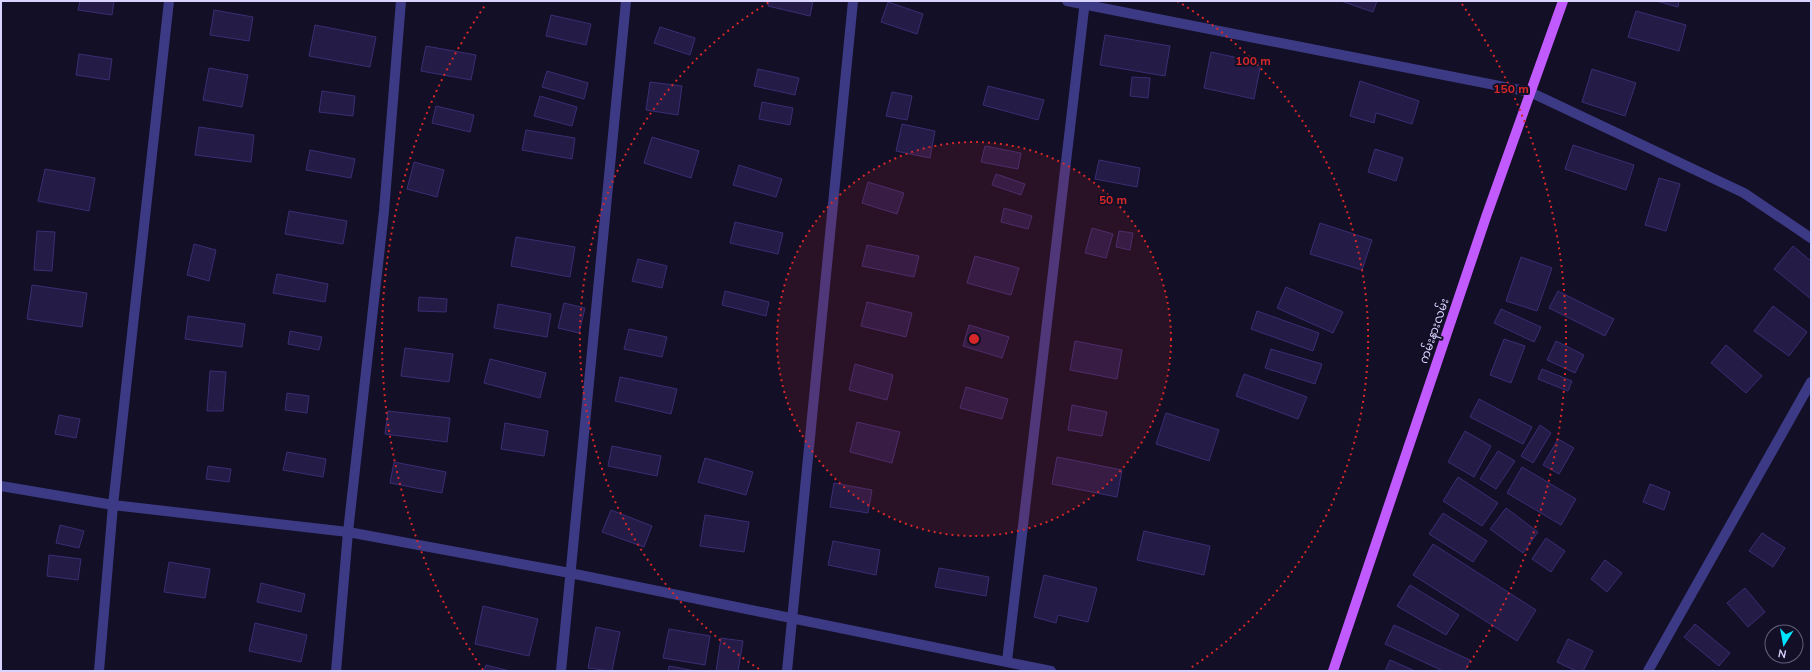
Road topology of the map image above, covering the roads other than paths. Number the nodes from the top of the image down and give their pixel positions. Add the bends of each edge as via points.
1 (169, 1) edge
2 (401, 1) edge
3 (626, 1) edge
4 (853, 1) edge
5 (1067, 1) edge
6 (1563, 1) edge
7 (1085, 2) edge
8 (1530, 92) junction
9 (1811, 238) edge
10 (1811, 382) edge
11 (1, 486) edge
12 (113, 505) junction
13 (348, 532) junction
14 (570, 573) junction
15 (792, 617) junction
16 (1007, 661) junction
17 (99, 671) edge
18 (336, 671) edge
19 (561, 671) edge
20 (787, 671) edge
21 (1051, 671) edge
22 (1333, 671) edge
23 (1648, 671) edge

1 - 12 street
2 - 13 street via 384,211
3 - 14 street
4 - 15 street
5 - 7 street
6 - 8 main road, ကမ်းနားလမ်း
7 - 8 street
7 - 16 street
8 - 9 street via 1744,193
8 - 22 main road, ကမ်းနားလမ်း
10 - 23 street
11 - 12 street
12 - 13 street
12 - 17 street
13 - 14 street
13 - 18 street
14 - 15 street
14 - 19 street
15 - 16 street
15 - 20 street
16 - 21 street

